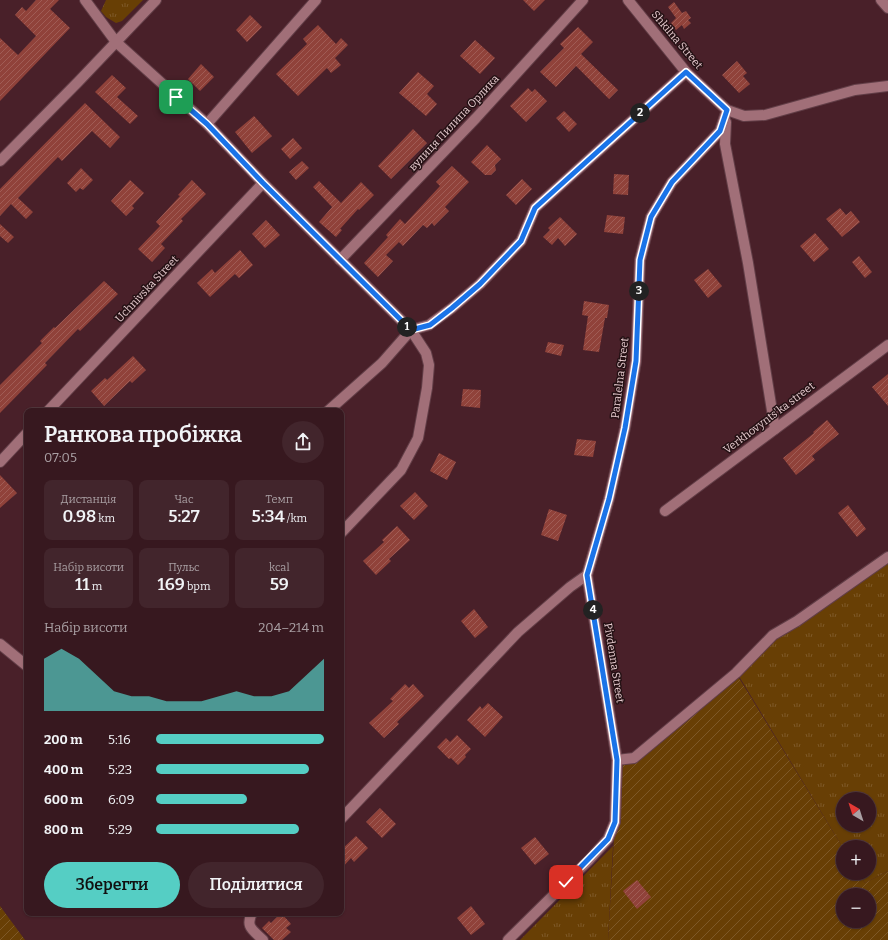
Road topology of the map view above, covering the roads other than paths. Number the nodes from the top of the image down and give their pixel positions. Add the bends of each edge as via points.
1 (84, 0) edge
2 (156, 0) edge
3 (316, 0) edge
4 (583, 0) edge
5 (628, 0) edge
6 (881, 0) edge
7 (888, 8) edge
8 (116, 42) junction
9 (686, 72) junction
10 (888, 86) edge
11 (727, 110) junction
12 (207, 124) junction
13 (0, 161) edge
14 (263, 183) junction
15 (340, 260) junction
16 (411, 330) junction
17 (888, 345) edge
18 (51, 408) edge
19 (331, 408) edge
20 (775, 429) junction
21 (24, 436) edge
22 (0, 462) edge
23 (665, 511) dead end
24 (344, 530) edge
25 (888, 557) edge
26 (587, 575) junction
27 (0, 644) edge
28 (24, 664) edge
29 (617, 760) junction
30 (344, 816) edge
31 (250, 916) edge
32 (263, 940) edge
33 (508, 940) edge

1 - 8 street
2 - 8 street
3 - 12 street
4 - 15 street, вулиця Пилипа Орлика via 476,118
5 - 9 street, Shkilna Street
6 - 7 street
8 - 12 street
8 - 13 street
9 - 11 street, Shkilna Street
9 - 16 street via 535,208 521,241 480,284 430,325
10 - 11 street via 855,90 765,115 744,116
11 - 20 street via 725,144 748,262
11 - 26 street, Paralelna Street via 720,131 672,182 651,217 640,260 636,361 625,428 609,499
12 - 14 street
14 - 15 street
14 - 18 street, Uchnivska Street
15 - 16 street
16 - 19 street via 382,363
16 - 24 street via 426,352 429,364 428,388 418,438 401,470
17 - 20 street, Verkhovynts'ka street
20 - 23 street, Verkhovynts'ka street
21 - 22 street
25 - 29 street via 773,635 736,673 634,758
26 - 29 street, Pivdenna Street
26 - 30 street via 518,632
27 - 28 street
29 - 33 street, Pivdenna Street via 615,822 608,839
31 - 32 street via 249,926

